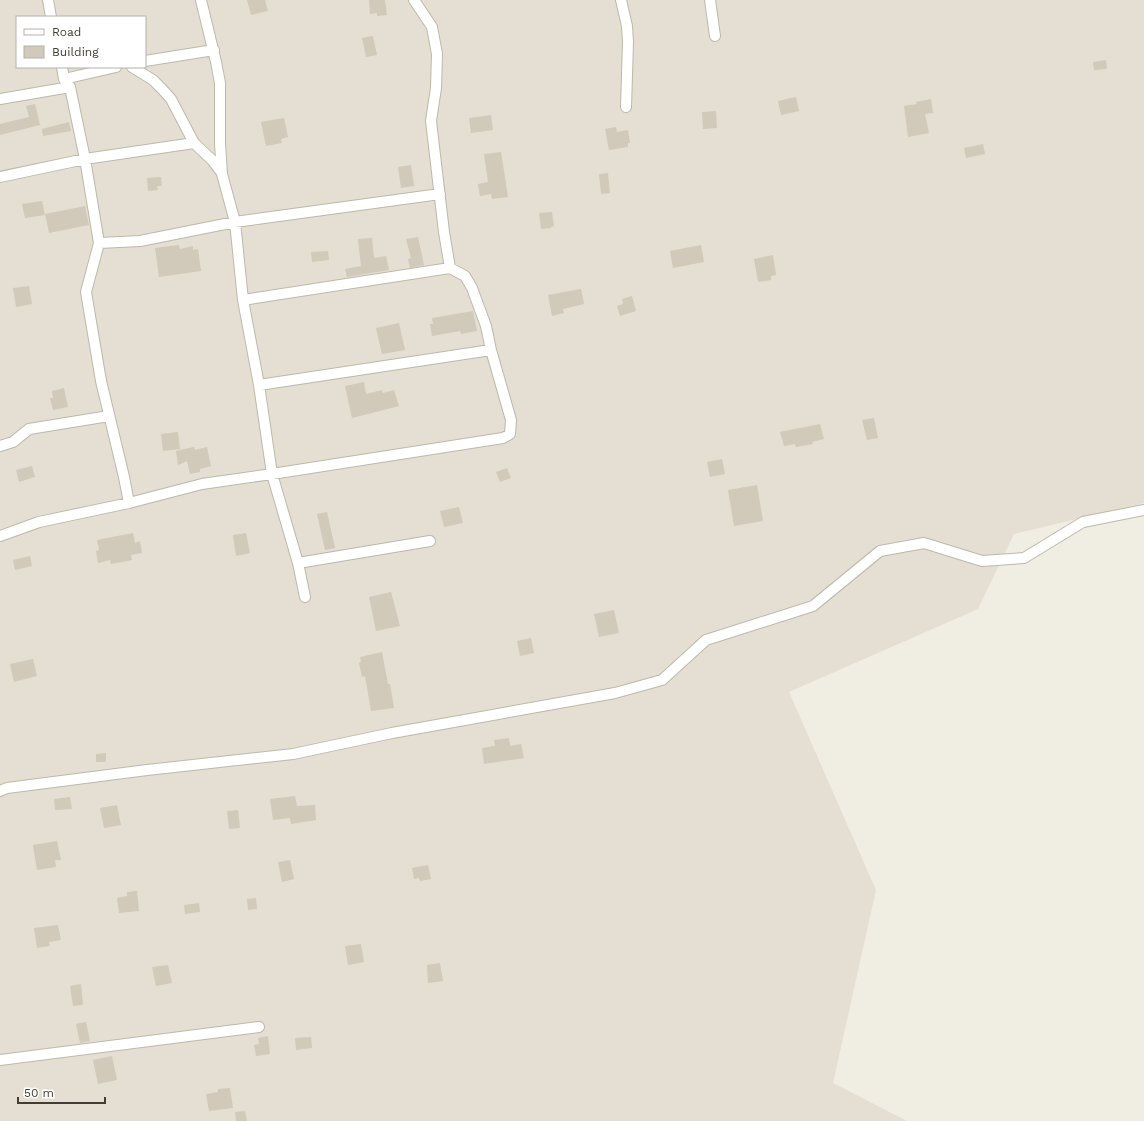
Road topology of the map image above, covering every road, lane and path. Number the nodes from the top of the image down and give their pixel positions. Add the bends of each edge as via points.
1 (48, 0) edge
2 (201, 0) edge
3 (414, 0) edge
4 (621, 0) edge
5 (710, 0) edge
6 (51, 16) edge
7 (715, 36) dead end
8 (214, 50) junction
9 (146, 61) edge
10 (62, 68) edge
11 (113, 68) edge
12 (134, 68) edge
13 (67, 83) junction
14 (0, 99) edge
15 (626, 107) dead end
16 (194, 143) junction
17 (85, 159) junction
18 (222, 174) junction
19 (0, 177) edge
20 (440, 194) junction
21 (235, 222) junction
22 (99, 243) junction
23 (450, 268) junction
24 (243, 300) junction
25 (491, 350) junction
26 (259, 385) junction
27 (109, 416) junction
28 (0, 446) edge
29 (272, 474) junction
30 (129, 503) junction
31 (1144, 510) edge
32 (0, 536) edge
33 (430, 541) dead end
34 (298, 563) junction
35 (305, 597) dead end
36 (0, 791) edge
37 (259, 1027) dead end
38 (0, 1060) edge

1 - 6 street
2 - 8 street
3 - 20 street via 432,27 437,54 436,88 431,121
4 - 15 street via 628,42
5 - 7 street
8 - 9 street
8 - 18 street via 220,83
10 - 13 street
11 - 13 street
12 - 16 street via 153,80 171,99
13 - 14 street
13 - 17 street
16 - 17 street
16 - 18 street
17 - 19 street
17 - 22 street
18 - 21 street
20 - 21 street
20 - 23 street
21 - 22 street via 140,241
21 - 24 street
22 - 27 street via 86,292
23 - 24 street
23 - 25 street via 465,276 472,288 486,326
24 - 26 street
25 - 26 street
25 - 29 street via 511,420 510,434 503,438
26 - 29 street
27 - 28 street via 29,429 13,442
27 - 30 street
29 - 30 street via 202,484
29 - 34 street
30 - 32 street via 39,522
31 - 36 street via 1082,522 1024,558 982,561 924,543 880,551 813,606 706,640 662,680 615,693 392,733 293,754 147,770
33 - 34 street
34 - 35 street
37 - 38 street

